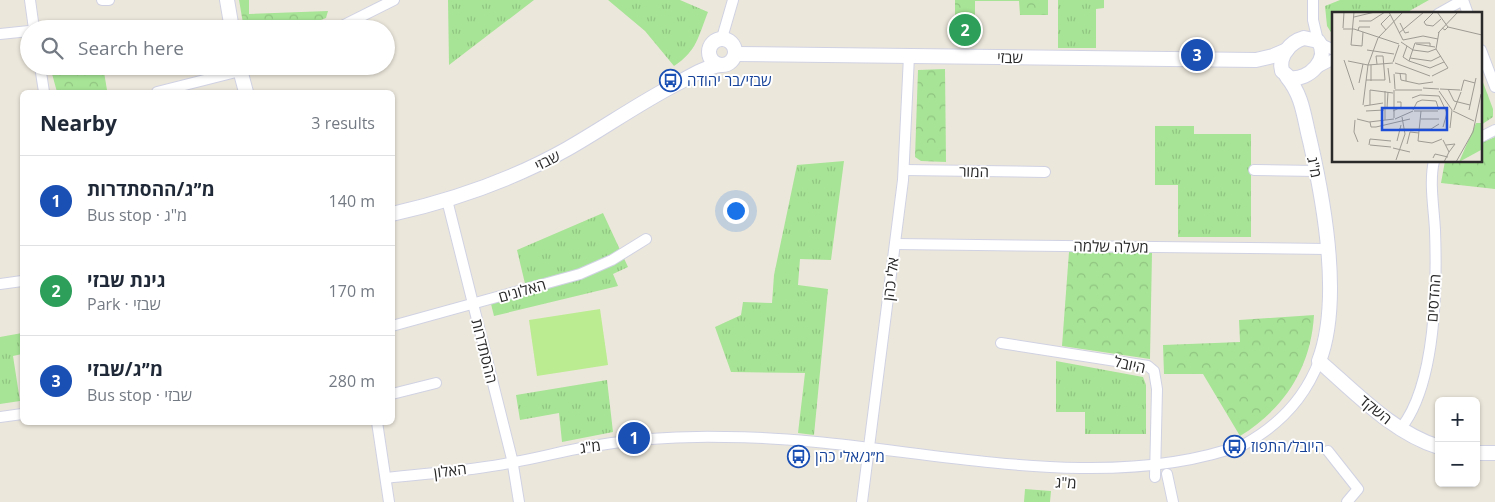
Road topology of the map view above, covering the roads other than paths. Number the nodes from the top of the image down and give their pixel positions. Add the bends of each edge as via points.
1 (30, 0) edge
2 (102, 0) edge
3 (109, 0) edge
4 (226, 0) edge
5 (394, 0) edge
6 (733, 0) edge
7 (1463, 0) edge
8 (1313, 3) edge
9 (1442, 12) edge
10 (1467, 12) edge
11 (33, 20) edge
12 (230, 20) edge
13 (354, 20) edge
14 (20, 32) edge
15 (0, 34) edge
16 (722, 38) junction
17 (1298, 40) junction
18 (1318, 42) junction
19 (708, 49) junction
20 (1332, 49) edge
21 (1286, 50) junction
22 (1482, 53) edge
23 (735, 54) junction
24 (908, 56) junction
25 (1256, 60) junction
26 (1332, 60) edge
27 (720, 65) junction
28 (1311, 72) junction
29 (41, 75) edge
30 (216, 75) edge
31 (242, 75) edge
32 (1285, 75) junction
33 (690, 76) junction
34 (1495, 86) edge
35 (44, 90) edge
36 (164, 90) edge
37 (246, 90) edge
38 (1302, 105) junction
39 (1495, 130) edge
40 (1482, 136) edge
41 (1434, 162) edge
42 (904, 170) junction
43 (1254, 170) dead end
44 (1316, 171) junction
45 (1045, 172) dead end
46 (447, 200) junction
47 (395, 213) edge
48 (646, 239) dead end
49 (895, 244) junction
50 (1327, 249) junction
51 (20, 281) edge
52 (0, 284) edge
53 (474, 304) junction
54 (395, 325) edge
55 (1000, 343) dead end
56 (1319, 361) junction
57 (436, 383) dead end
58 (395, 393) edge
59 (20, 414) edge
60 (0, 417) edge
61 (377, 425) edge
62 (1400, 428) junction
63 (1435, 446) edge
64 (868, 451) junction
65 (1328, 451) dead end
66 (513, 463) junction
67 (990, 474) dead end
68 (1167, 474) junction
69 (1155, 477) junction
70 (386, 478) junction
71 (1140, 479) dead end
72 (388, 502) edge
73 (519, 502) edge
74 (862, 502) edge
75 (1173, 502) edge
76 (1347, 502) edge

1 - 11 street
2 - 3 street
4 - 12 street
5 - 13 street
6 - 16 street
7 - 9 street
7 - 10 street
8 - 17 street via 1306,29
8 - 18 street
14 - 15 street
16 - 19 street via 714,41
16 - 23 street via 733,44
17 - 18 street via 1310,37
17 - 21 street
18 - 20 street
18 - 28 street via 1322,54
19 - 27 street via 710,58
19 - 33 street, שבזי via 704,61
21 - 25 street, שבזי
21 - 32 street via 1281,63
22 - 34 street
23 - 24 street, שבזי
23 - 27 street via 730,62
24 - 25 street, שבזי
24 - 42 street, אלי כהן
25 - 32 street, שבזי
26 - 28 street
27 - 33 street, שבזי
28 - 32 street via 1296,79
28 - 38 street, מ"ג via 1304,85
29 - 35 street
30 - 36 street
31 - 37 street
32 - 38 street, מ"ג
33 - 46 street, שבזי via 543,162 492,185
38 - 44 street, מ"ג
39 - 40 street
41 - 62 street, ההדסים via 1435,270 1430,342 1418,395
42 - 45 street, המור
42 - 49 street, אלי כהן
43 - 44 street
44 - 50 street, מ"ג
46 - 47 street, שבזי
46 - 53 street, ההסתדרות
48 - 53 street, האלונים via 589,270
49 - 50 street, מעלה שלמה
49 - 64 street, אלי כהן
50 - 56 street, מ"ג via 1328,316
51 - 52 street
53 - 54 street, האלונים
53 - 66 street, ההסתדרות
55 - 69 street, היובל via 1148,366 1154,371 1157,389
56 - 62 street, השקד
56 - 68 street, מ"ג via 1293,406 1260,436 1206,463
57 - 58 street
59 - 60 street
61 - 70 street
62 - 63 street, השקד
64 - 66 street, מ"ג via 764,438 692,437 604,444
64 - 67 street, מ"ג
64 - 74 street, אלי כהן
65 - 76 street via 1358,489
66 - 70 street, האלון
66 - 73 street, ההסתדרות
68 - 69 street, מ"ג
68 - 75 street
69 - 71 street, מ"ג
70 - 72 street

